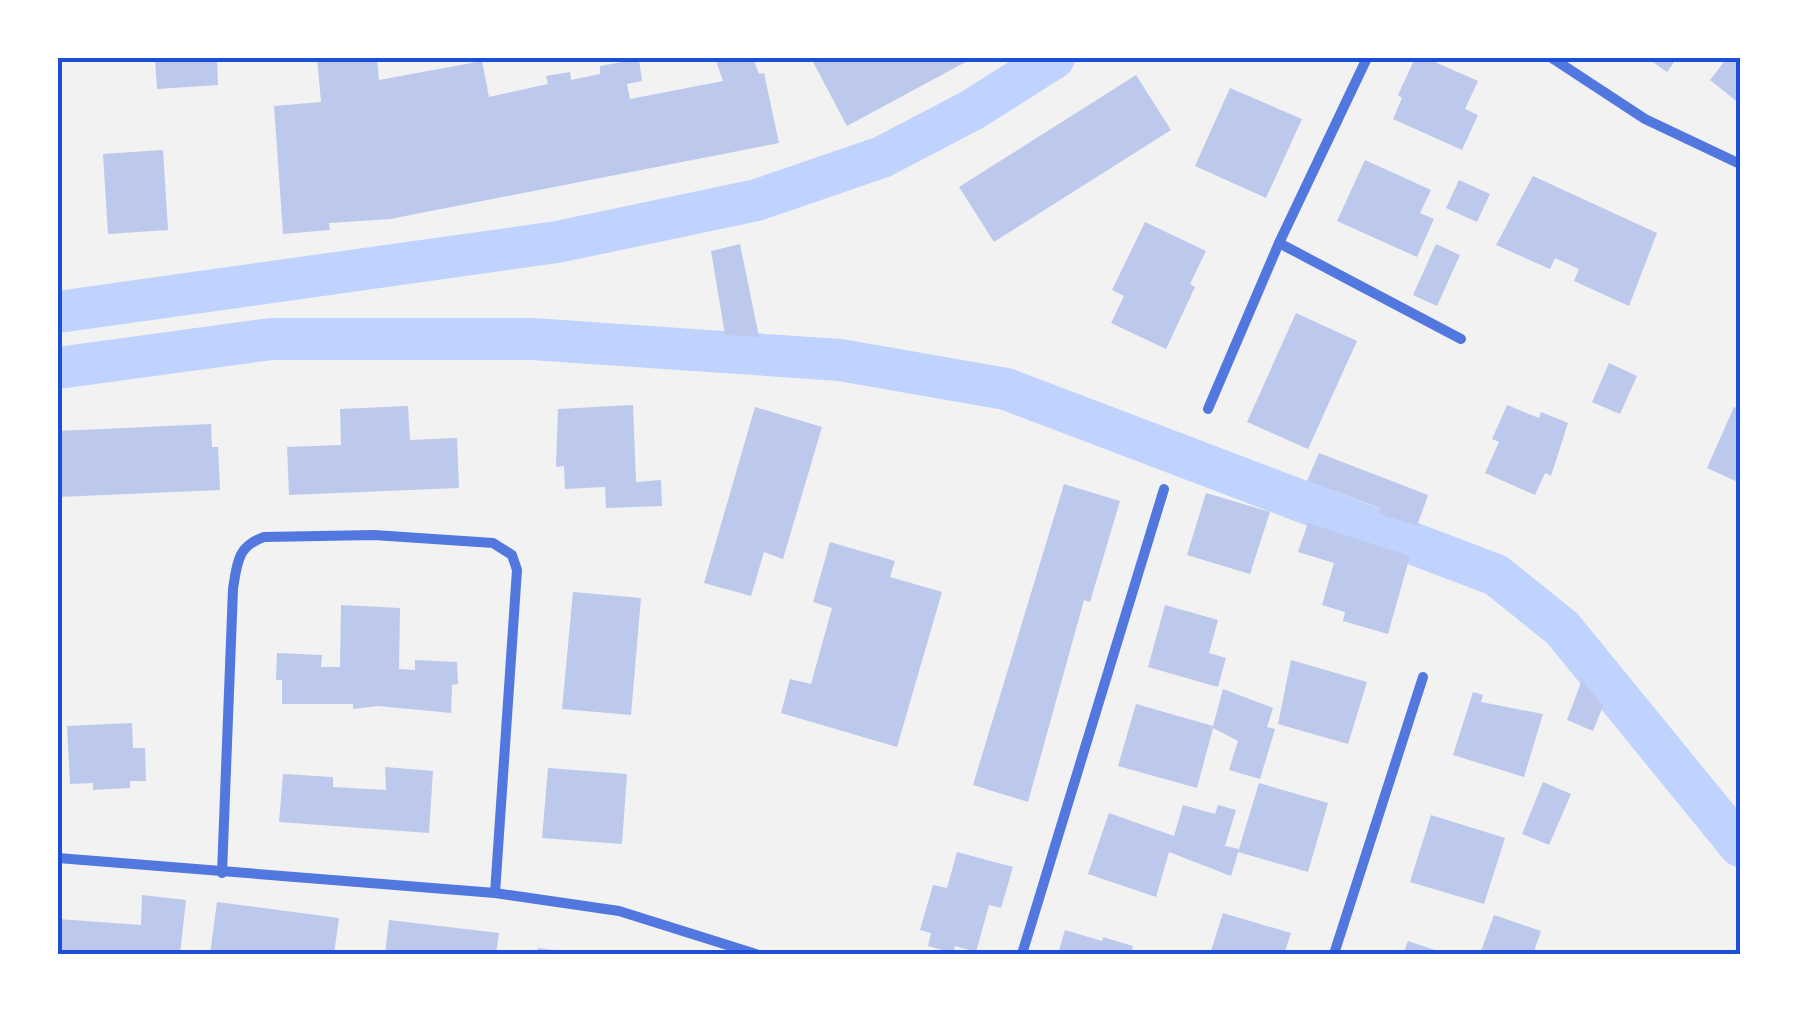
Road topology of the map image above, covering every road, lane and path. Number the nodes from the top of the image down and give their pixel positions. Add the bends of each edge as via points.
1 (1368, 58) edge
2 (1552, 58) edge
3 (1740, 164) edge
4 (1279, 243) junction
5 (1461, 340) dead end
6 (1208, 409) dead end
7 (1164, 488) dead end
8 (1423, 677) dead end
9 (58, 858) edge
10 (222, 873) junction
11 (495, 893) junction
12 (756, 954) edge
13 (1022, 954) edge
14 (1334, 954) edge

1 - 4 street
2 - 3 street via 1645,119
4 - 5 street
4 - 6 street
7 - 13 street
8 - 14 street
9 - 10 street
10 - 11 street
10 - 11 street via 239,554 264,537 374,534 493,543 512,554 518,570
11 - 12 street via 619,911

